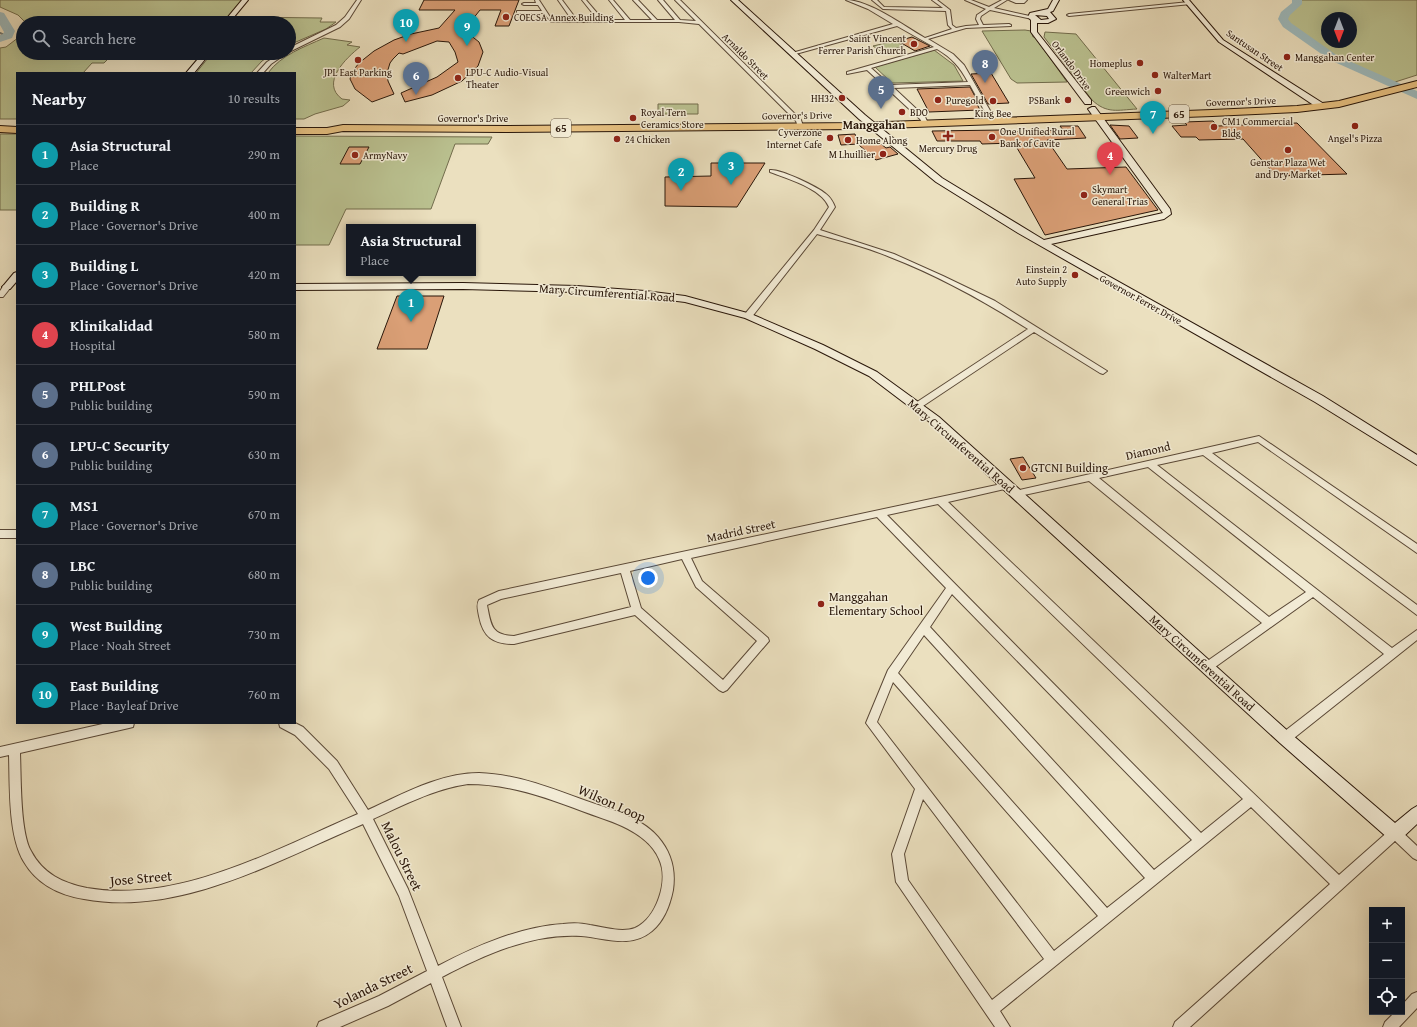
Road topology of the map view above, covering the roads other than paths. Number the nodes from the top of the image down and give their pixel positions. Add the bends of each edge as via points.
1 (245, 0) edge
2 (250, 0) edge
3 (359, 0) edge
4 (560, 0) edge
5 (584, 0) edge
6 (611, 0) edge
7 (634, 0) edge
8 (660, 0) edge
9 (677, 0) edge
10 (734, 0) edge
11 (848, 0) edge
12 (874, 0) edge
13 (934, 0) edge
14 (967, 0) edge
15 (1004, 0) edge
16 (1012, 0) edge
17 (1025, 0) edge
18 (1056, 0) edge
19 (1188, 1) edge
20 (538, 2) edge
21 (524, 4) dead end
22 (990, 9) junction
23 (948, 10) junction
24 (519, 12) dead end
25 (545, 12) junction
26 (1051, 13) junction
27 (1069, 15) dead end
28 (232, 16) edge
29 (237, 16) edge
30 (1032, 18) junction
31 (576, 21) junction
32 (602, 21) junction
33 (629, 21) junction
34 (656, 21) junction
35 (679, 21) junction
36 (1044, 22) junction
37 (700, 23) junction
38 (897, 24) junction
39 (981, 25) junction
40 (1009, 25) dead end
41 (972, 26) junction
42 (954, 29) junction
43 (977, 32) dead end
44 (927, 38) dead end
45 (1041, 40) junction
46 (296, 47) edge
47 (939, 47) junction
48 (794, 54) junction
49 (193, 60) edge
50 (201, 60) edge
51 (274, 60) edge
52 (867, 67) junction
53 (184, 72) edge
54 (191, 72) edge
55 (261, 72) edge
56 (849, 73) dead end
57 (971, 83) junction
58 (1416, 84) edge
59 (889, 87) junction
60 (1321, 106) junction
61 (1098, 117) junction
62 (992, 121) junction
63 (925, 123) junction
64 (0, 124) edge
65 (16, 124) edge
66 (873, 125) junction
67 (296, 126) edge
68 (800, 126) junction
69 (342, 128) junction
70 (0, 130) edge
71 (16, 130) edge
72 (296, 131) edge
73 (772, 171) dead end
74 (816, 231) junction
75 (1043, 243) junction
76 (16, 276) edge
77 (296, 286) edge
78 (7, 287) junction
79 (16, 287) edge
80 (0, 295) edge
81 (748, 316) junction
82 (1033, 329) junction
83 (1103, 371) dead end
84 (917, 406) junction
85 (1204, 451) junction
86 (1417, 461) edge
87 (1148, 463) junction
88 (1091, 476) junction
89 (1006, 486) junction
90 (1015, 494) junction
91 (940, 500) junction
92 (879, 513) junction
93 (0, 534) edge
94 (16, 534) edge
95 (1417, 549) edge
96 (686, 555) junction
97 (624, 568) junction
98 (952, 587) junction
99 (1313, 592) junction
100 (637, 610) junction
101 (1417, 611) edge
102 (1269, 623) junction
103 (923, 627) junction
104 (1417, 634) edge
105 (1392, 654) junction
106 (1207, 667) junction
107 (892, 673) junction
108 (124, 724) edge
109 (286, 724) edge
110 (1285, 738) junction
111 (14, 748) junction
112 (0, 752) edge
113 (921, 788) junction
114 (1252, 800) junction
115 (1417, 814) edge
116 (366, 817) junction
117 (1395, 833) junction
118 (1201, 841) junction
119 (1417, 854) edge
120 (1154, 879) junction
121 (1339, 884) junction
122 (1107, 917) junction
123 (1054, 960) junction
124 (435, 974) junction
125 (1417, 999) edge
126 (991, 1010) junction
127 (324, 1027) edge
128 (454, 1027) edge
129 (1003, 1027) edge
130 (1180, 1027) edge
131 (1390, 1027) edge

1 - 28 street
2 - 29 street
3 - 46 street via 338,26
4 - 31 street
5 - 32 street
6 - 33 street
7 - 34 street
8 - 35 street
9 - 37 street, Arnaldo Street
10 - 48 street, Governor Ferrer Drive
11 - 38 street via 870,8
12 - 23 street via 882,8 907,6
13 - 23 street
14 - 22 street
15 - 16 street
15 - 22 street
16 - 17 street via 1021,3
18 - 26 street
19 - 27 street
19 - 60 street, Santusan Street via 1221,41
20 - 21 street
20 - 25 street
22 - 30 street
22 - 39 street via 978,17
23 - 42 street via 950,25
24 - 25 street
25 - 31 street via 551,21
26 - 30 street via 1034,13
26 - 36 street via 1053,20
30 - 36 street
30 - 45 street, Orlando Drive via 1035,35
31 - 32 street
32 - 33 street
33 - 34 street
34 - 35 street
35 - 37 street
36 - 45 street, Orlando Drive via 1040,31
37 - 68 street, Arnaldo Street via 799,121
38 - 47 street
38 - 48 street
39 - 40 street
39 - 41 street
41 - 42 street
41 - 43 street
42 - 44 street
45 - 61 street, Orlando Drive
47 - 52 street
47 - 57 street via 962,66
48 - 66 street, Governor Ferrer Drive
49 - 53 street
50 - 54 street
51 - 55 street
52 - 56 street
52 - 59 street
57 - 59 street
57 - 62 street
58 - 60 main road, Governor's Drive / 65 via 1357,100
59 - 63 street via 923,118
60 - 61 main road, Governor's Drive / 65
61 - 62 main road, Governor's Drive / 65
61 - 75 street, Orlando Drive via 1167,214
62 - 63 main road, Governor's Drive / 65
63 - 66 main road, Governor's Drive / 65
64 - 65 main road
66 - 68 main road, Governor's Drive / 65
66 - 75 street, Governor Ferrer Drive via 939,180
67 - 69 main road, Governor's Drive / 65
68 - 69 main road, Governor's Drive / 65
69 - 72 main road, Governor's Drive / 65 via 327,131
70 - 71 main road
73 - 74 street via 796,179 832,203
74 - 81 street
74 - 82 street via 892,256 941,277 992,303
75 - 86 street, Governor Ferrer Drive via 1319,399
76 - 78 street
77 - 81 street, Mary Circumferential Road via 577,289 685,299
78 - 79 street
78 - 80 street
81 - 84 street, Mary Circumferential Road via 873,374
82 - 83 street
82 - 84 street
84 - 89 street, Mary Circumferential Road
85 - 87 street, Diamond
85 - 95 street, Diamond via 1255,439 1262,440
85 - 101 street
87 - 88 street, Diamond
87 - 99 street
88 - 90 street, Diamond
88 - 102 street
89 - 90 street, Mary Circumferential Road
89 - 91 street, Madrid Street
90 - 106 street, Mary Circumferential Road
91 - 92 street, Madrid Street
91 - 114 street
92 - 96 street, Madrid Street
92 - 98 street
93 - 94 street
96 - 97 street, Madrid Street
96 - 100 street via 700,584 764,641 723,687
97 - 100 street
97 - 100 street, Madrid Street via 499,595 482,603 486,623 490,633 499,638 514,640
98 - 103 street
98 - 118 street
99 - 102 street
99 - 105 street
102 - 106 street
103 - 107 street
103 - 120 street
104 - 105 street
105 - 110 street
106 - 110 street, Mary Circumferential Road
107 - 113 street via 871,723
107 - 122 street
108 - 111 street
109 - 116 street, Malou Street via 299,731 333,764
110 - 117 street, Mary Circumferential Road
111 - 112 street
111 - 116 street, Jose Street via 21,843 30,862 46,878 68,890 104,896 146,895 191,888 239,871
113 - 123 street
113 - 126 street via 898,854 902,882
114 - 118 street
114 - 121 street
115 - 117 street
116 - 124 street, Malou Street via 404,892
116 - 124 street, Wilson Loop via 451,781 472,778 498,781 562,796 635,826 651,838 665,856 667,889 664,904 648,928 634,936 621,937 584,930 561,930 532,935 499,944
117 - 119 street, Mary Circumferential Road
117 - 121 street
118 - 120 street
120 - 122 street
121 - 130 street
122 - 123 street
123 - 126 street
124 - 127 street, Yolanda Street via 389,999
124 - 128 street, Malou Street
125 - 131 street
126 - 129 street

